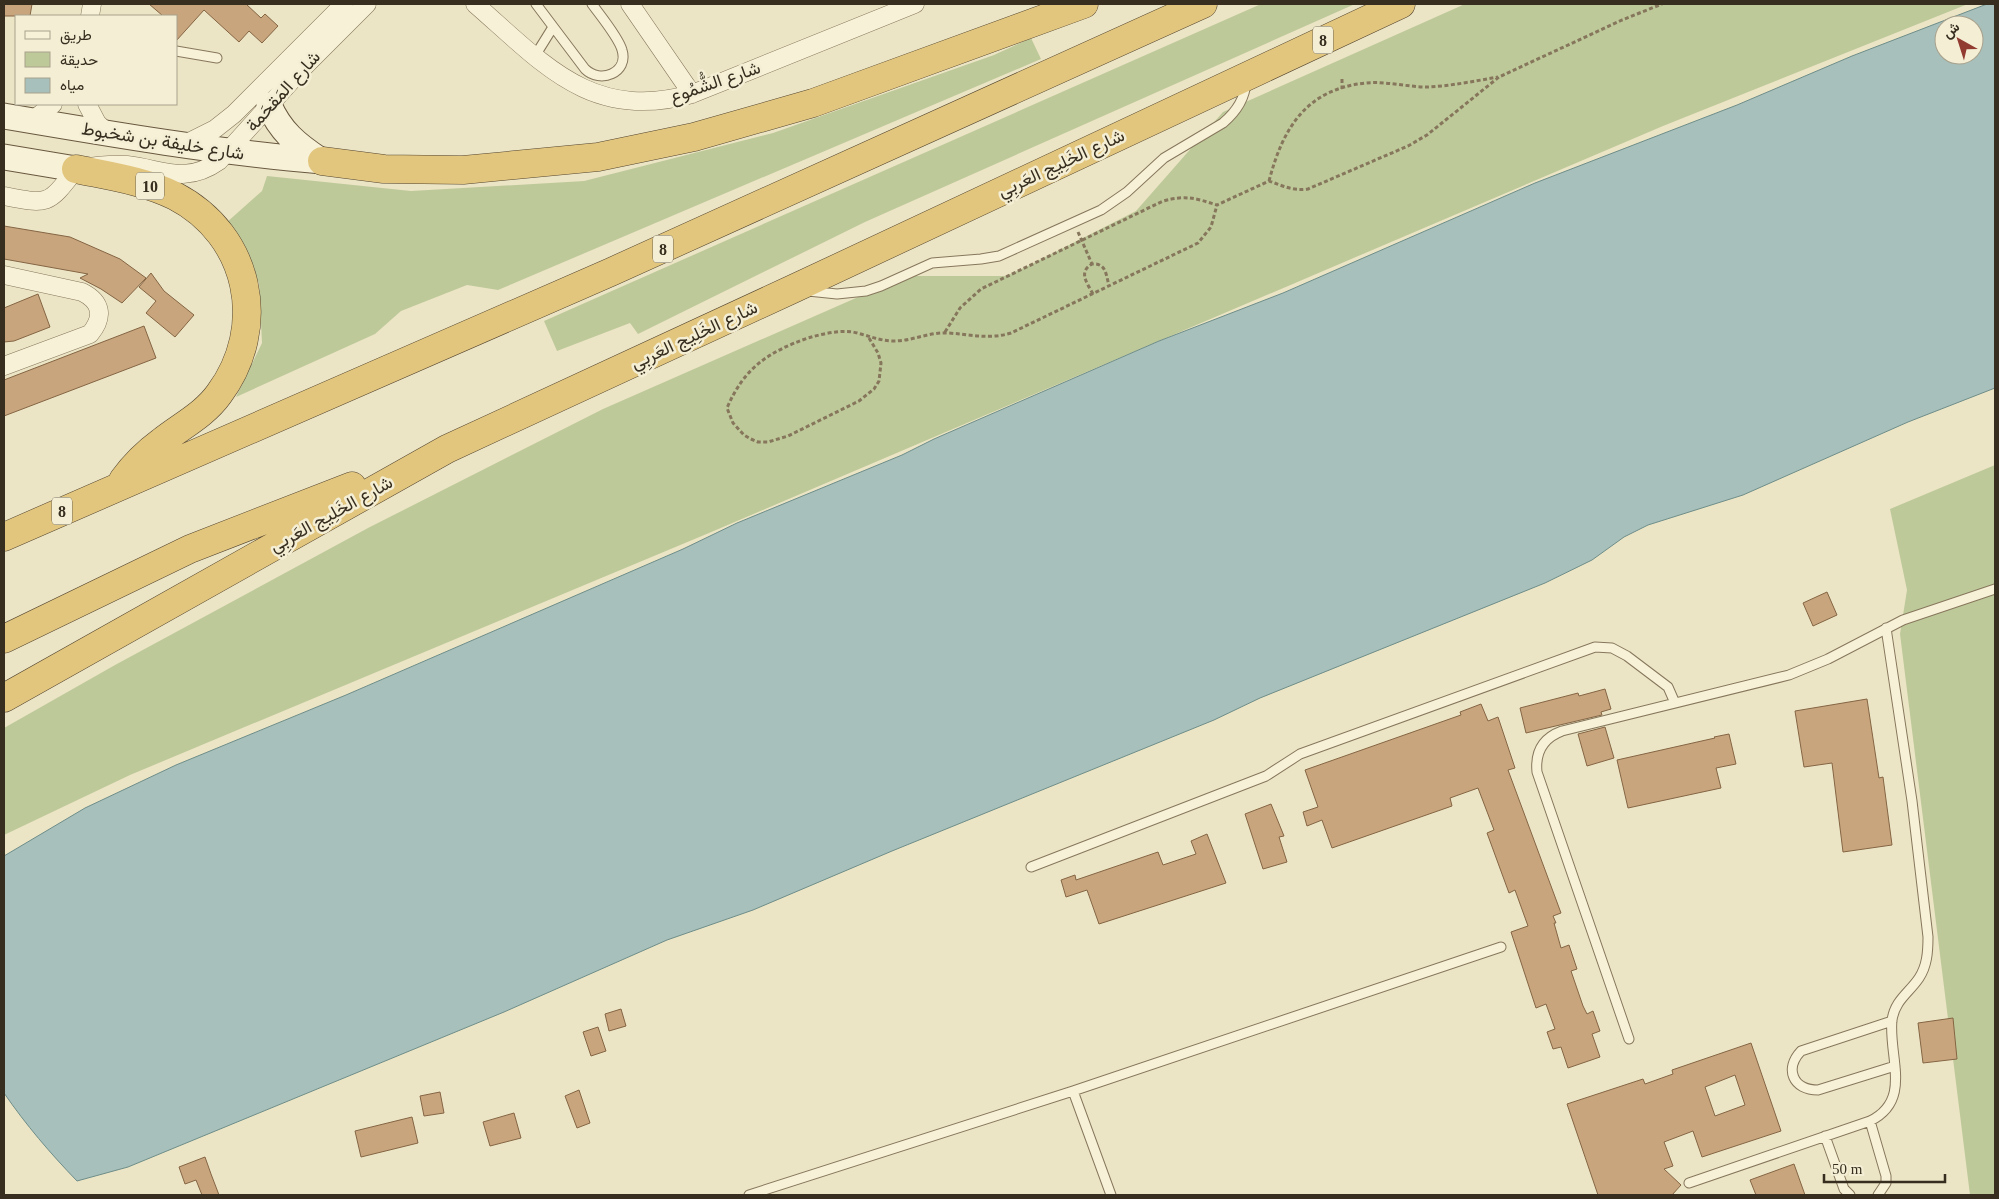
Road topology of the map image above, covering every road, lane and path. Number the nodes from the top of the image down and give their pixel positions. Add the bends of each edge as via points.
1 (344, 4) edge
2 (367, 4) edge
3 (475, 4) edge
4 (536, 4) edge
5 (592, 4) edge
6 (630, 4) edge
7 (914, 4) edge
8 (1084, 4) edge
9 (1204, 4) edge
10 (1400, 4) edge
11 (1662, 4) edge
12 (553, 27) junction
13 (178, 51) edge
14 (535, 56) junction
15 (217, 58) dead end
16 (611, 75) junction
17 (1246, 76) junction
18 (1499, 77) junction
19 (1342, 79) dead end
20 (1342, 89) junction
21 (692, 94) junction
22 (605, 97) junction
23 (52, 105) edge
24 (88, 105) edge
25 (269, 105) junction
26 (4, 116) edge
27 (32, 121) junction
28 (110, 135) junction
29 (183, 145) junction
30 (228, 151) junction
31 (4, 156) edge
32 (322, 161) junction
33 (76, 169) junction
34 (1269, 181) junction
35 (4, 196) edge
36 (1217, 205) junction
37 (1073, 222) junction
38 (1081, 241) junction
39 (1092, 264) junction
40 (4, 275) edge
41 (22, 278) junction
42 (1109, 286) junction
43 (4, 287) edge
44 (795, 288) junction
45 (1092, 294) junction
46 (945, 332) junction
47 (869, 338) junction
48 (4, 366) edge
49 (447, 449) junction
50 (120, 485) junction
51 (4, 537) edge
52 (1995, 589) edge
53 (1886, 628) junction
54 (4, 639) edge
55 (4, 698) edge
56 (1675, 703) junction
57 (1031, 867) dead end
58 (1501, 947) dead end
59 (1892, 1021) junction
60 (1628, 1039) dead end
61 (1894, 1066) junction
62 (1073, 1091) junction
63 (1870, 1121) junction
64 (1825, 1136) junction
65 (1689, 1182) dead end
66 (749, 1195) edge
67 (1111, 1195) edge
68 (1850, 1195) edge
69 (1878, 1195) edge

1 - 29 street, شارع المَقحَمة via 234,114 210,132
2 - 25 street, شارع المَقحَمة
3 - 14 street, شارع الشُّمُوع
4 - 12 lane
5 - 16 lane via 623,50 620,67
6 - 21 street
7 - 21 street, شارع الشُّمُوع
8 - 32 highway via 813,103 694,137 598,157 463,170 384,168
9 - 50 highway, 8 via 611,272
10 - 17 highway, شارع الخَلِيج العَربِي / 8
11 - 18 path
12 - 14 lane
12 - 16 lane via 589,73 600,77
13 - 15 lane
14 - 22 street, شارع الشُّمُوع via 567,81
16 - 22 lane
17 - 37 lane via 1241,103 1223,123 1164,158 1110,204
17 - 44 highway, شارع الخَلِيج العَربِي / 8
18 - 20 path via 1426,87 1368,83
18 - 34 path via 1427,135 1408,146 1308,189 1287,188
19 - 20 path
20 - 34 path via 1309,105 1294,120 1283,138
21 - 22 street, شارع الشُّمُوع via 640,102
23 - 27 street
24 - 28 street via 97,123
25 - 30 street, شارع المَقحَمة
25 - 32 main road via 287,135
26 - 27 main road, شارع خليفة بن شخبوط
27 - 28 main road, شارع خليفة بن شخبوط
28 - 29 main road, شارع خليفة بن شخبوط
29 - 30 main road, شارع خليفة بن شخبوط
30 - 32 main road, شارع خليفة بن شخبوط
30 - 33 street, شارع المَقحَمة via 209,168 185,175 110,164
31 - 33 main road, 10
33 - 35 street via 57,193 47,200 35,202
33 - 50 highway, 10 via 162,190 190,205 215,225 234,253 245,285 247,318 242,351 228,382 207,408 138,461
34 - 36 path
36 - 38 path via 1190,196 1178,197
36 - 42 path via 1211,227 1198,244
37 - 38 path
37 - 44 lane via 999,256 932,263 866,290 822,294
38 - 39 path
38 - 46 path via 981,289 960,308
39 - 42 path via 1103,266
39 - 45 path via 1084,276
40 - 41 street
41 - 43 street
41 - 48 street via 91,296 98,305 97,326 90,334
42 - 45 path
44 - 49 highway, شارع الخَلِيج العَربِي / 8
45 - 46 path via 1001,336
46 - 47 path via 897,341
47 - 47 path via 853,332 822,334 775,351 751,369 733,394 727,408 733,423 751,439 774,441 867,396 878,381 881,363
49 - 54 highway via 190,549
49 - 55 highway, شارع الخَلِيج العَربِي / 8
50 - 51 highway, 8
52 - 53 lane via 1920,613
53 - 56 lane via 1828,659 1789,675
53 - 59 lane via 1928,937 1928,957 1919,978 1895,1008
56 - 57 lane via 1668,687 1627,656 1612,648 1595,647 1300,754 1266,776
56 - 60 lane via 1562,730 1546,739 1537,754 1537,772
58 - 62 lane
59 - 61 lane
59 - 61 lane via 1801,1051 1795,1057 1792,1074 1802,1087 1818,1090
61 - 63 lane via 1894,1097 1880,1116
62 - 66 lane
62 - 67 lane
63 - 64 lane
63 - 69 lane via 1886,1176 1886,1183
64 - 65 lane
64 - 68 lane via 1844,1189

